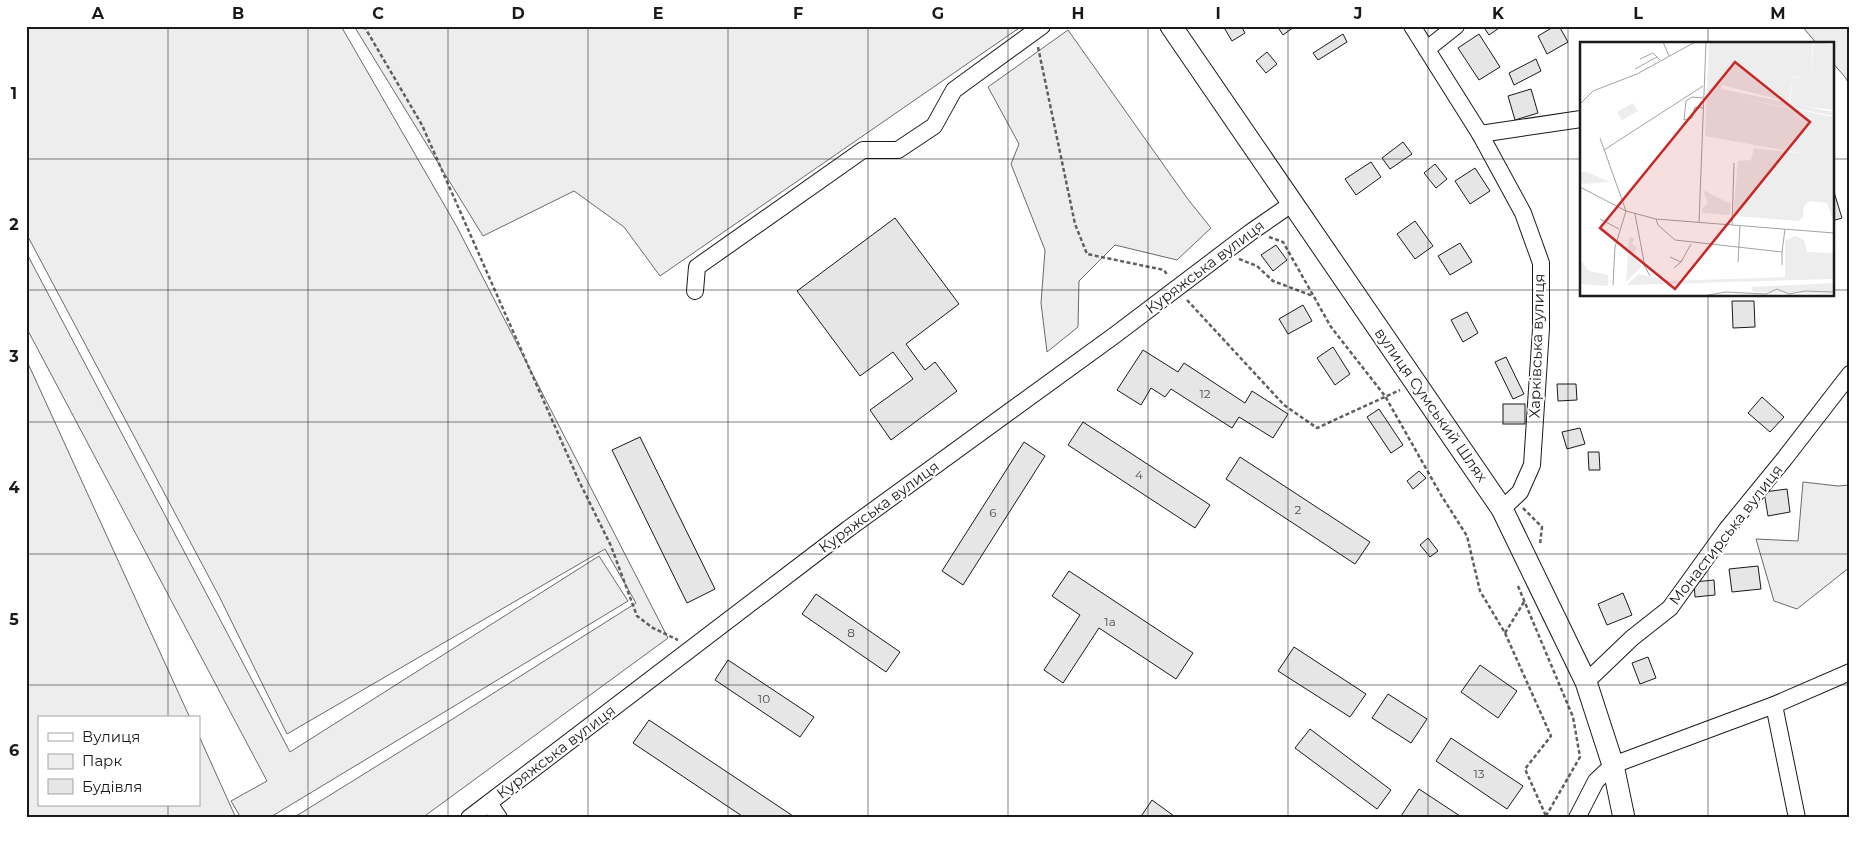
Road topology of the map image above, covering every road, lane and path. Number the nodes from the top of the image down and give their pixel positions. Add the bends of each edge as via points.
1 (364, 26) edge
2 (1042, 26) edge
3 (1171, 26) edge
4 (1412, 26) edge
5 (1456, 26) edge
6 (1427, 49) junction
7 (1580, 119) edge
8 (1480, 134) junction
9 (1293, 203) junction
10 (1251, 232) junction
11 (1214, 259) junction
12 (695, 291) dead end
13 (1315, 296) junction
14 (1850, 374) edge
15 (1502, 509) junction
16 (1517, 584) dead end
17 (1524, 601) junction
18 (1505, 633) junction
19 (693, 647) junction
20 (1850, 672) edge
21 (1586, 682) junction
22 (1774, 705) junction
23 (1613, 765) junction
24 (489, 803) junction
25 (1547, 817) edge
26 (469, 818) edge
27 (499, 818) edge
28 (1577, 818) edge
29 (1624, 818) edge
30 (1797, 818) edge

1 - 19 path via 422,125 610,546 637,616 653,628
2 - 12 street via 954,90 934,126 898,150 863,150 698,267
3 - 9 main road, вулиця Сумський Шлях
4 - 6 street, Харківська вулиця
5 - 6 street
6 - 8 street, Харківська вулиця
7 - 8 street
8 - 15 street, Харківська вулиця via 1523,214 1541,263 1541,328 1532,465 1520,492
9 - 10 street, Куряжська вулиця
9 - 15 main road, вулиця Сумський Шлях
10 - 11 street, Куряжська вулиця
10 - 13 path via 1283,242
11 - 13 path via 1235,258 1250,263 1273,282
11 - 19 street, Куряжська вулиця
13 - 18 path via 1332,327 1385,396 1467,536 1480,591
14 - 21 street, Монастирська вулиця via 1727,529 1670,608 1632,638
15 - 21 main road, вулиця Сумський Шлях
16 - 17 path
17 - 18 path
17 - 25 path via 1573,716 1580,757
18 - 25 path via 1551,736 1525,769
19 - 24 street, Куряжська вулиця
20 - 22 street
21 - 23 main road, вулиця Сумський Шлях
22 - 23 street
22 - 30 street
23 - 28 street via 1596,781
23 - 29 main road, вулиця Сумський Шлях
24 - 26 street, Куряжська вулиця
24 - 27 street

